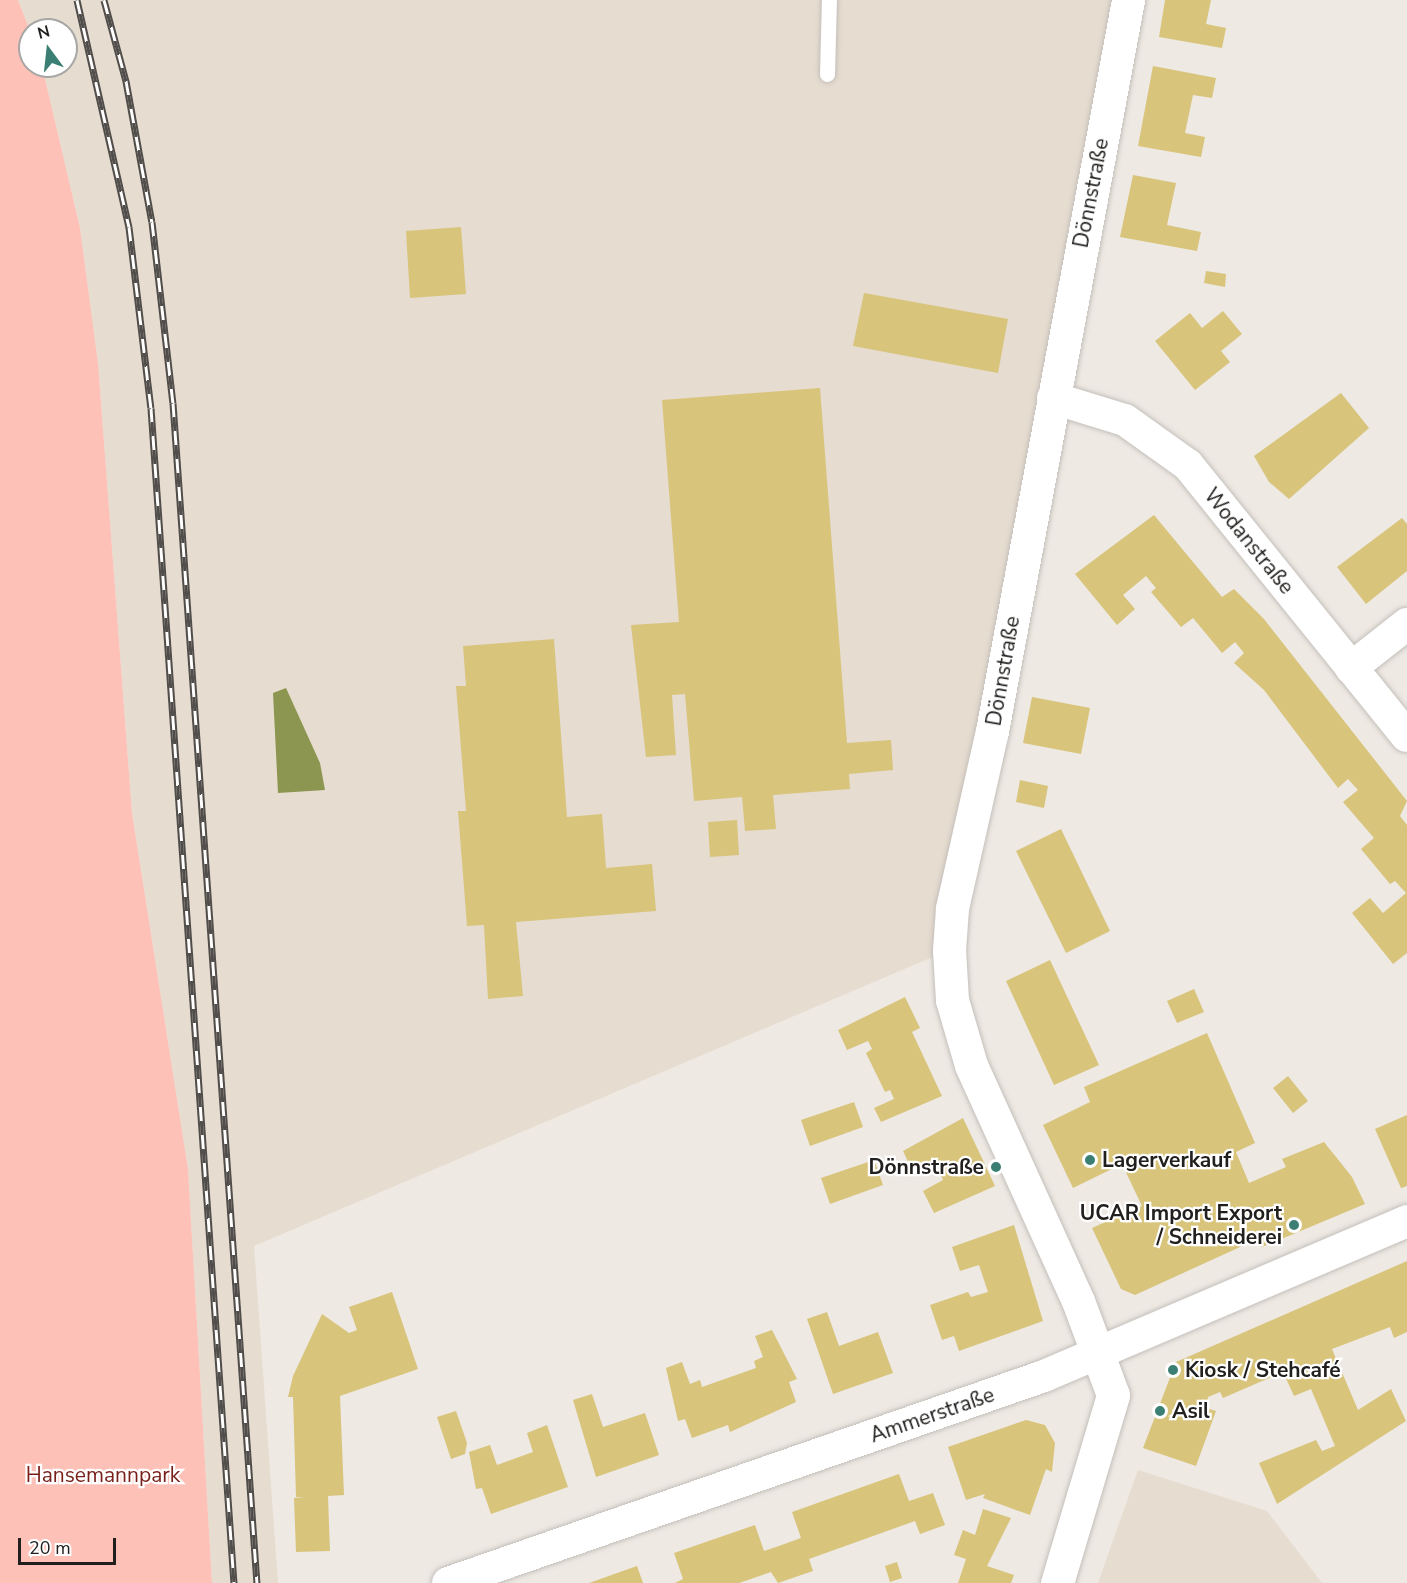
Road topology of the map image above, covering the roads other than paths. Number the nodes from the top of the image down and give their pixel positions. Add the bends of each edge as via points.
1 (829, 0) edge
2 (1128, 0) edge
3 (827, 74) dead end
4 (1053, 398) junction
5 (1407, 624) edge
6 (1351, 668) junction
7 (1407, 736) edge
8 (1407, 1221) edge
9 (1098, 1354) junction
10 (466, 1580) edge
11 (1057, 1583) edge

1 - 3 lane
2 - 4 street, Dönnstraße
4 - 6 street, Wodanstraße via 1125,420 1188,465
4 - 9 street, Dönnstraße via 992,731 952,908 949,974 971,1065
5 - 6 street
6 - 7 street, Wodanstraße
8 - 9 street, Ammerstraße
9 - 10 street, Ammerstraße
9 - 11 street, Dönnstraße via 1113,1395

